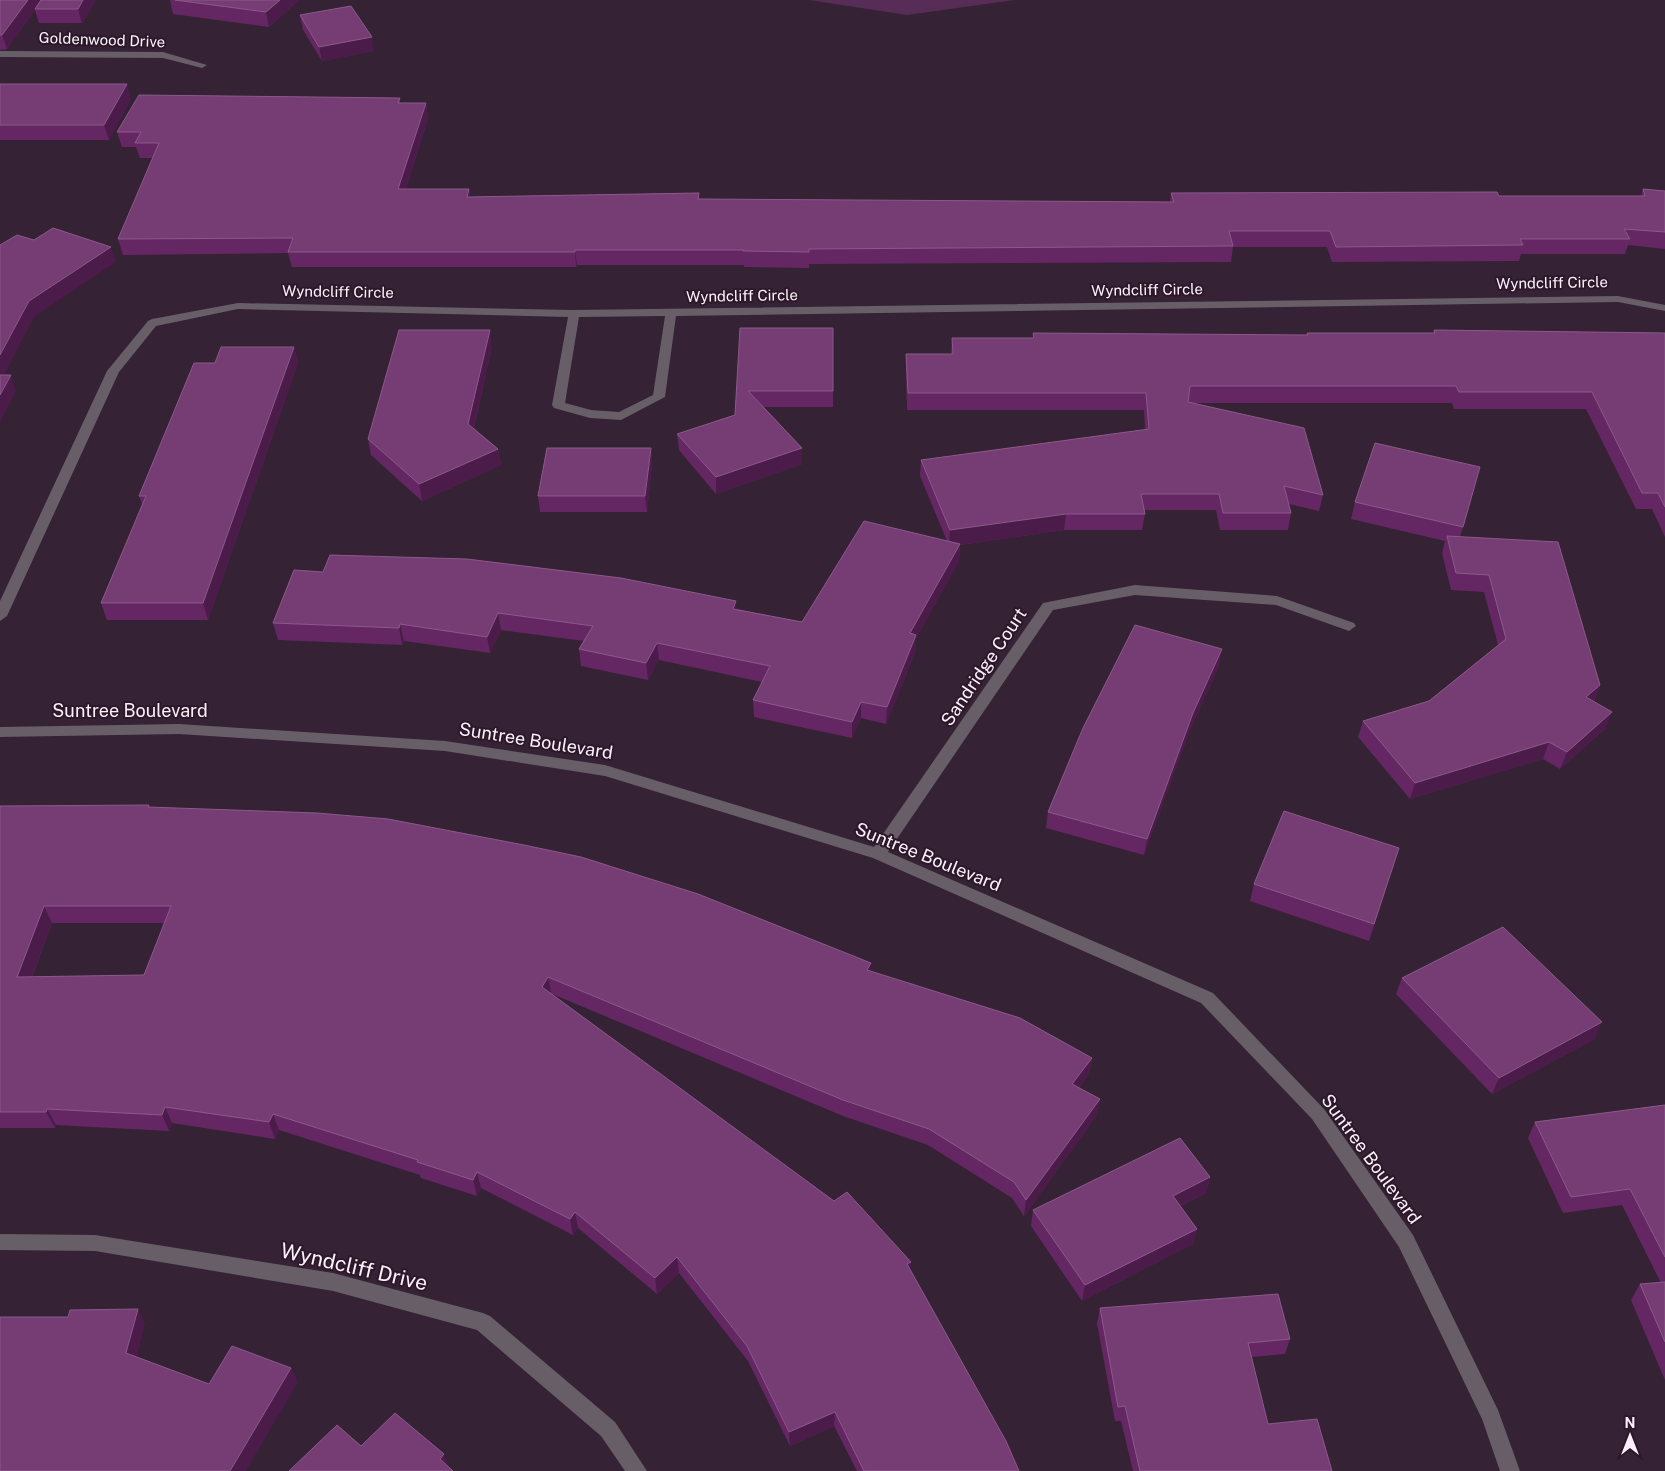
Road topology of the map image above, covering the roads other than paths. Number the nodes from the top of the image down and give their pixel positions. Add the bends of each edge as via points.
1 (0, 54) edge
2 (202, 65) dead end
3 (1665, 308) edge
4 (671, 313) junction
5 (574, 314) junction
6 (0, 616) edge
7 (1349, 626) dead end
8 (0, 732) edge
9 (878, 854) junction
10 (0, 1242) edge
11 (638, 1471) edge
12 (1510, 1471) edge

1 - 2 street, Goldenwood Drive via 163,55
3 - 4 street, Wyndcliff Circle via 1618,299
4 - 5 street, Wyndcliff Circle
4 - 5 street via 659,396 621,416 590,414 558,405
5 - 6 street, Wyndcliff Circle via 238,306 152,323 113,371
7 - 9 street, Sandridge Court via 1277,601 1134,590 1048,606
8 - 9 street, Suntree Boulevard via 179,729 445,746 605,771
9 - 12 street, Suntree Boulevard via 1207,998 1318,1114 1406,1241 1491,1417
10 - 11 street, Wyndcliff Drive via 95,1243 333,1282 483,1322 608,1429

